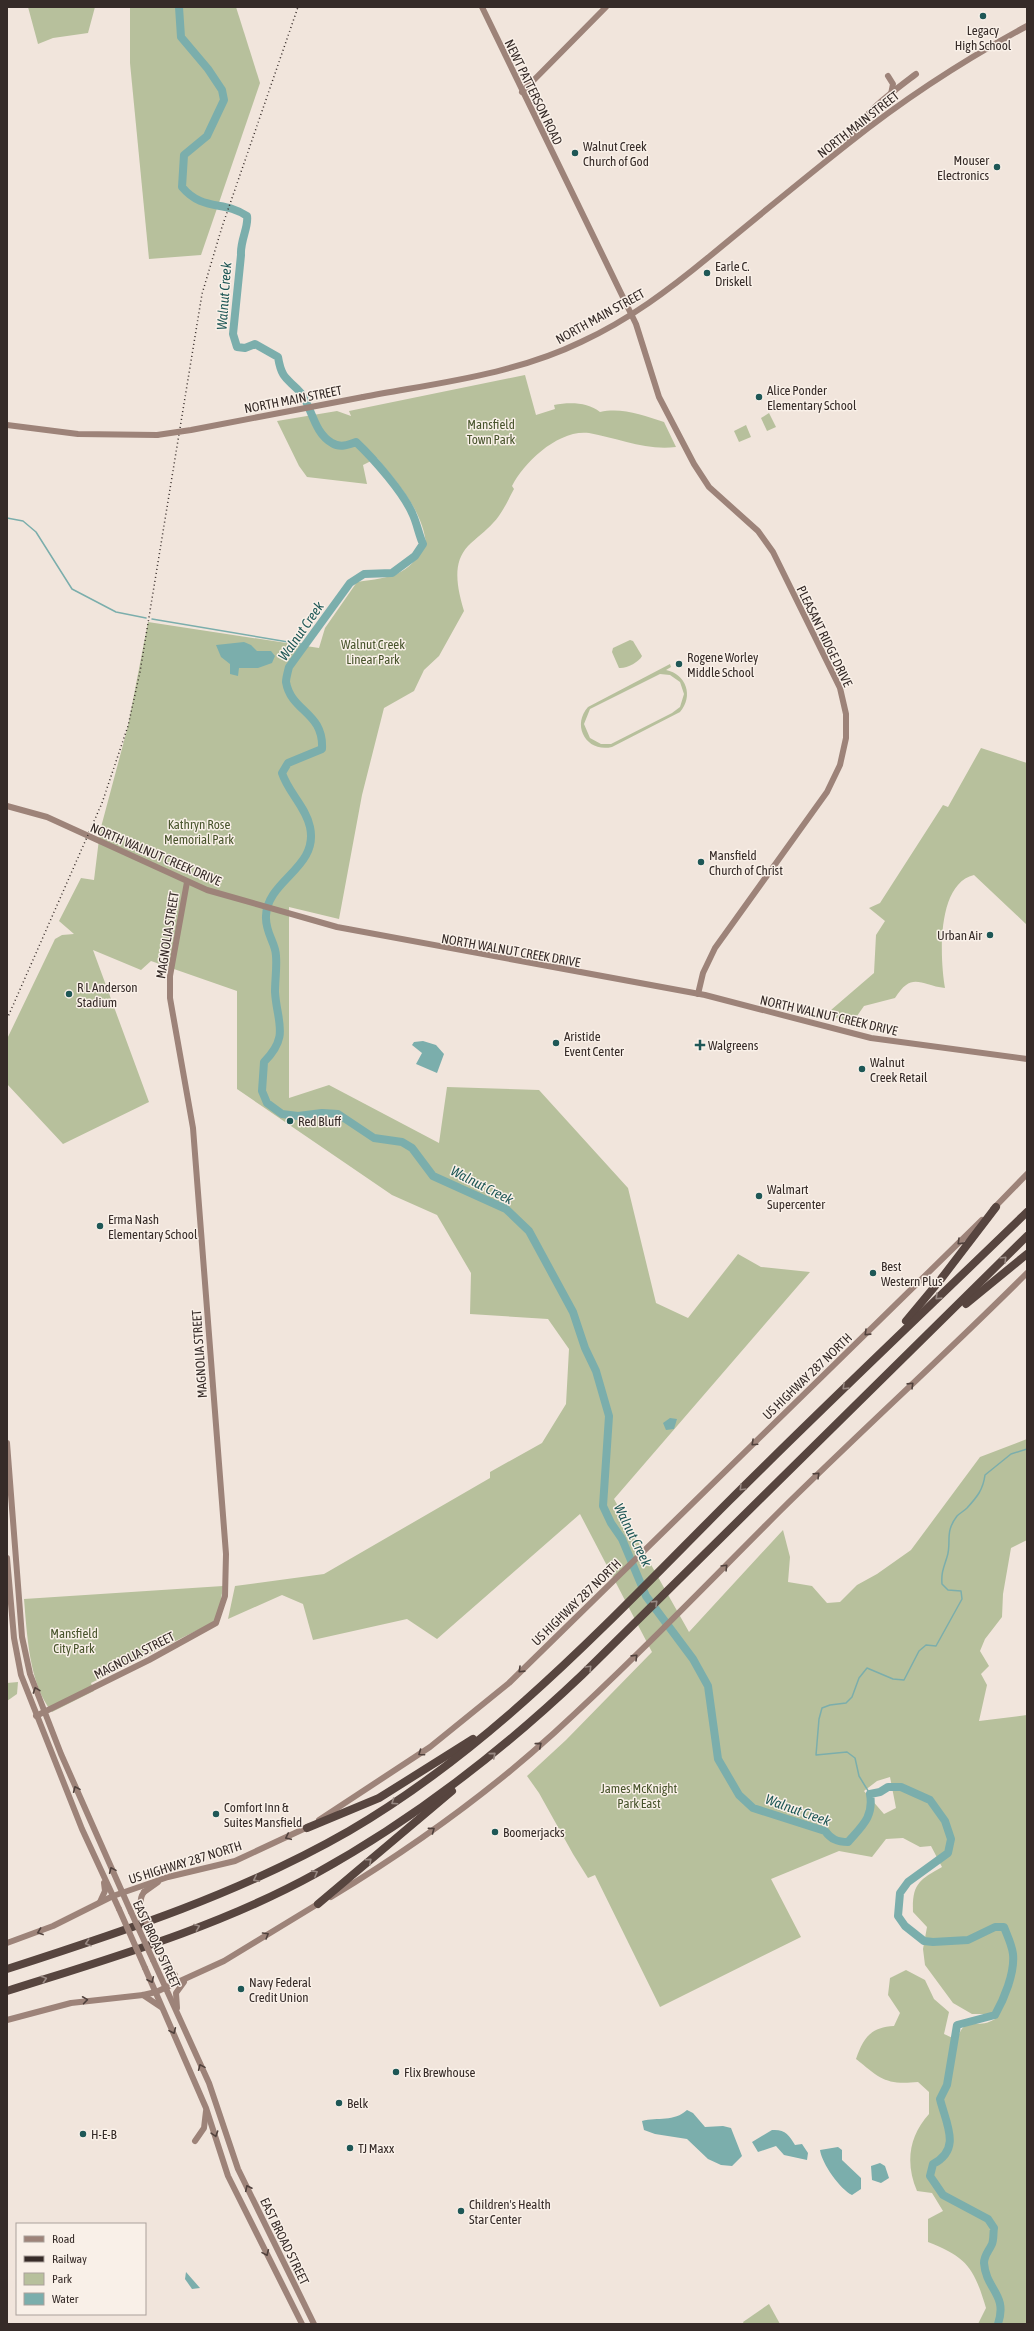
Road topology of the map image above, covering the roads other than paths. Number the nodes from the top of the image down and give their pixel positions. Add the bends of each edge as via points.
1 (482, 7) edge
2 (606, 7) edge
3 (1027, 26) edge
4 (916, 74) dead end
5 (888, 76) dead end
6 (522, 92) junction
7 (890, 94) junction
8 (847, 144) junction
9 (632, 315) junction
10 (7, 425) edge
11 (7, 806) edge
12 (187, 882) junction
13 (698, 994) junction
14 (1027, 1059) edge
15 (1027, 1174) edge
16 (996, 1207) junction
17 (1027, 1212) edge
18 (1027, 1236) edge
19 (1027, 1254) edge
20 (1027, 1273) edge
21 (899, 1334) junction
22 (917, 1345) junction
23 (7, 1443) edge
24 (7, 1558) edge
25 (8, 1571) edge
26 (16, 1571) junction
27 (14, 1638) junction
28 (22, 1638) junction
29 (30, 1674) junction
30 (21, 1675) junction
31 (44, 1713) junction
32 (36, 1716) junction
33 (493, 1729) junction
34 (61, 1754) junction
35 (53, 1757) junction
36 (480, 1766) junction
37 (92, 1825) junction
38 (307, 1828) junction
39 (82, 1829) junction
40 (102, 1874) junction
41 (161, 1879) junction
42 (122, 1893) junction
43 (113, 1896) junction
44 (99, 1904) junction
45 (318, 1904) junction
46 (7, 1943) edge
47 (7, 1969) edge
48 (187, 1980) junction
49 (165, 1988) junction
50 (7, 1991) edge
51 (156, 1992) junction
52 (143, 1995) junction
53 (164, 2010) junction
54 (177, 2012) junction
55 (7, 2020) edge
56 (206, 2108) junction
57 (195, 2141) dead end
58 (302, 2324) edge
59 (314, 2324) edge

1 - 6 main road, NEWT PATTERSON ROAD
2 - 6 main road
3 - 8 main road, NORTH MAIN STREET via 934,81
4 - 7 main road
5 - 7 main road via 893,84
6 - 9 main road, NEWT PATTERSON ROAD
7 - 8 main road via 855,128
8 - 9 main road, NORTH MAIN STREET via 688,274
9 - 10 main road, NORTH MAIN STREET, bridge via 579,343 533,361 481,375 191,430 157,435 78,434
9 - 13 main road, PLEASANT RIDGE DRIVE via 659,397 694,464 709,487 758,531 773,552 840,688 846,714 844,750 835,779 715,948 703,973
11 - 12 main road, NORTH WALNUT CREEK DRIVE via 47,817
12 - 13 main road, NORTH WALNUT CREEK DRIVE via 287,913 368,934
12 - 31 main road, MAGNOLIA STREET via 170,976 170,993 172,1017 193,1128 226,1554 225,1596 216,1623
13 - 14 main road, NORTH WALNUT CREEK DRIVE via 871,1038
15 - 16 main road, US HIGHWAY 287 NORTH
16 - 21 highway via 903,1325
16 -> 38 main road, US HIGHWAY 287 NORTH via 514,1678 470,1716 365,1792
17 -> 21 highway
22 -> 18 highway
19 - 22 highway via 972,1298 929,1339
45 -> 20 main road via 400,1853 479,1795 554,1733
21 -> 33 highway via 544,1684
36 -> 22 highway via 535,1720
23 - 26 main road, EAST BROAD STREET
24 - 25 main road, EAST BROAD STREET
25 - 26 main road
25 - 27 main road, EAST BROAD STREET
26 - 28 main road, EAST BROAD STREET
27 - 28 main road
27 - 30 main road, EAST BROAD STREET
28 - 29 main road, EAST BROAD STREET
29 - 30 main road
31 -> 29 main road, EAST BROAD STREET
30 - 32 main road, EAST BROAD STREET
31 - 32 main road, MAGNOLIA STREET
31 - 34 main road, EAST BROAD STREET
32 - 35 main road, EAST BROAD STREET
33 - 38 highway via 483,1732 379,1798
33 -> 47 highway via 452,1762 383,1810 259,1878 151,1922
34 - 35 main road
37 -> 34 main road, EAST BROAD STREET
35 - 39 main road, EAST BROAD STREET
45 -> 36 highway via 469,1778
50 -> 36 highway via 160,1941 279,1892 315,1874 402,1820
37 - 39 main road
42 -> 37 main road, EAST BROAD STREET
38 -> 41 main road, US HIGHWAY 287 NORTH via 235,1861
39 - 40 main road, EAST BROAD STREET
40 - 43 main road, EAST BROAD STREET
40 - 44 main road via 105,1891
41 - 42 main road, US HIGHWAY 287 NORTH
41 - 48 main road, bridge via 144,1892 141,1898 142,1910 168,1967 175,1975
42 - 43 main road, US HIGHWAY 287 NORTH
42 - 49 main road, EAST BROAD STREET, bridge
43 - 44 main road, US HIGHWAY 287 NORTH
43 -> 51 main road, EAST BROAD STREET, bridge
44 -> 46 main road, US HIGHWAY 287 NORTH via 53,1926
48 -> 45 main road via 224,1961
48 - 49 main road
48 - 54 main road via 176,1993
49 - 51 main road
49 - 54 main road, EAST BROAD STREET
51 - 52 main road
51 - 53 main road, EAST BROAD STREET
52 - 53 main road via 151,1998
55 -> 52 main road via 71,2002
53 -> 56 main road, EAST BROAD STREET
59 -> 54 main road, EAST BROAD STREET via 238,2169 209,2083
56 - 57 main road via 204,2128
56 -> 58 main road, EAST BROAD STREET via 228,2176

